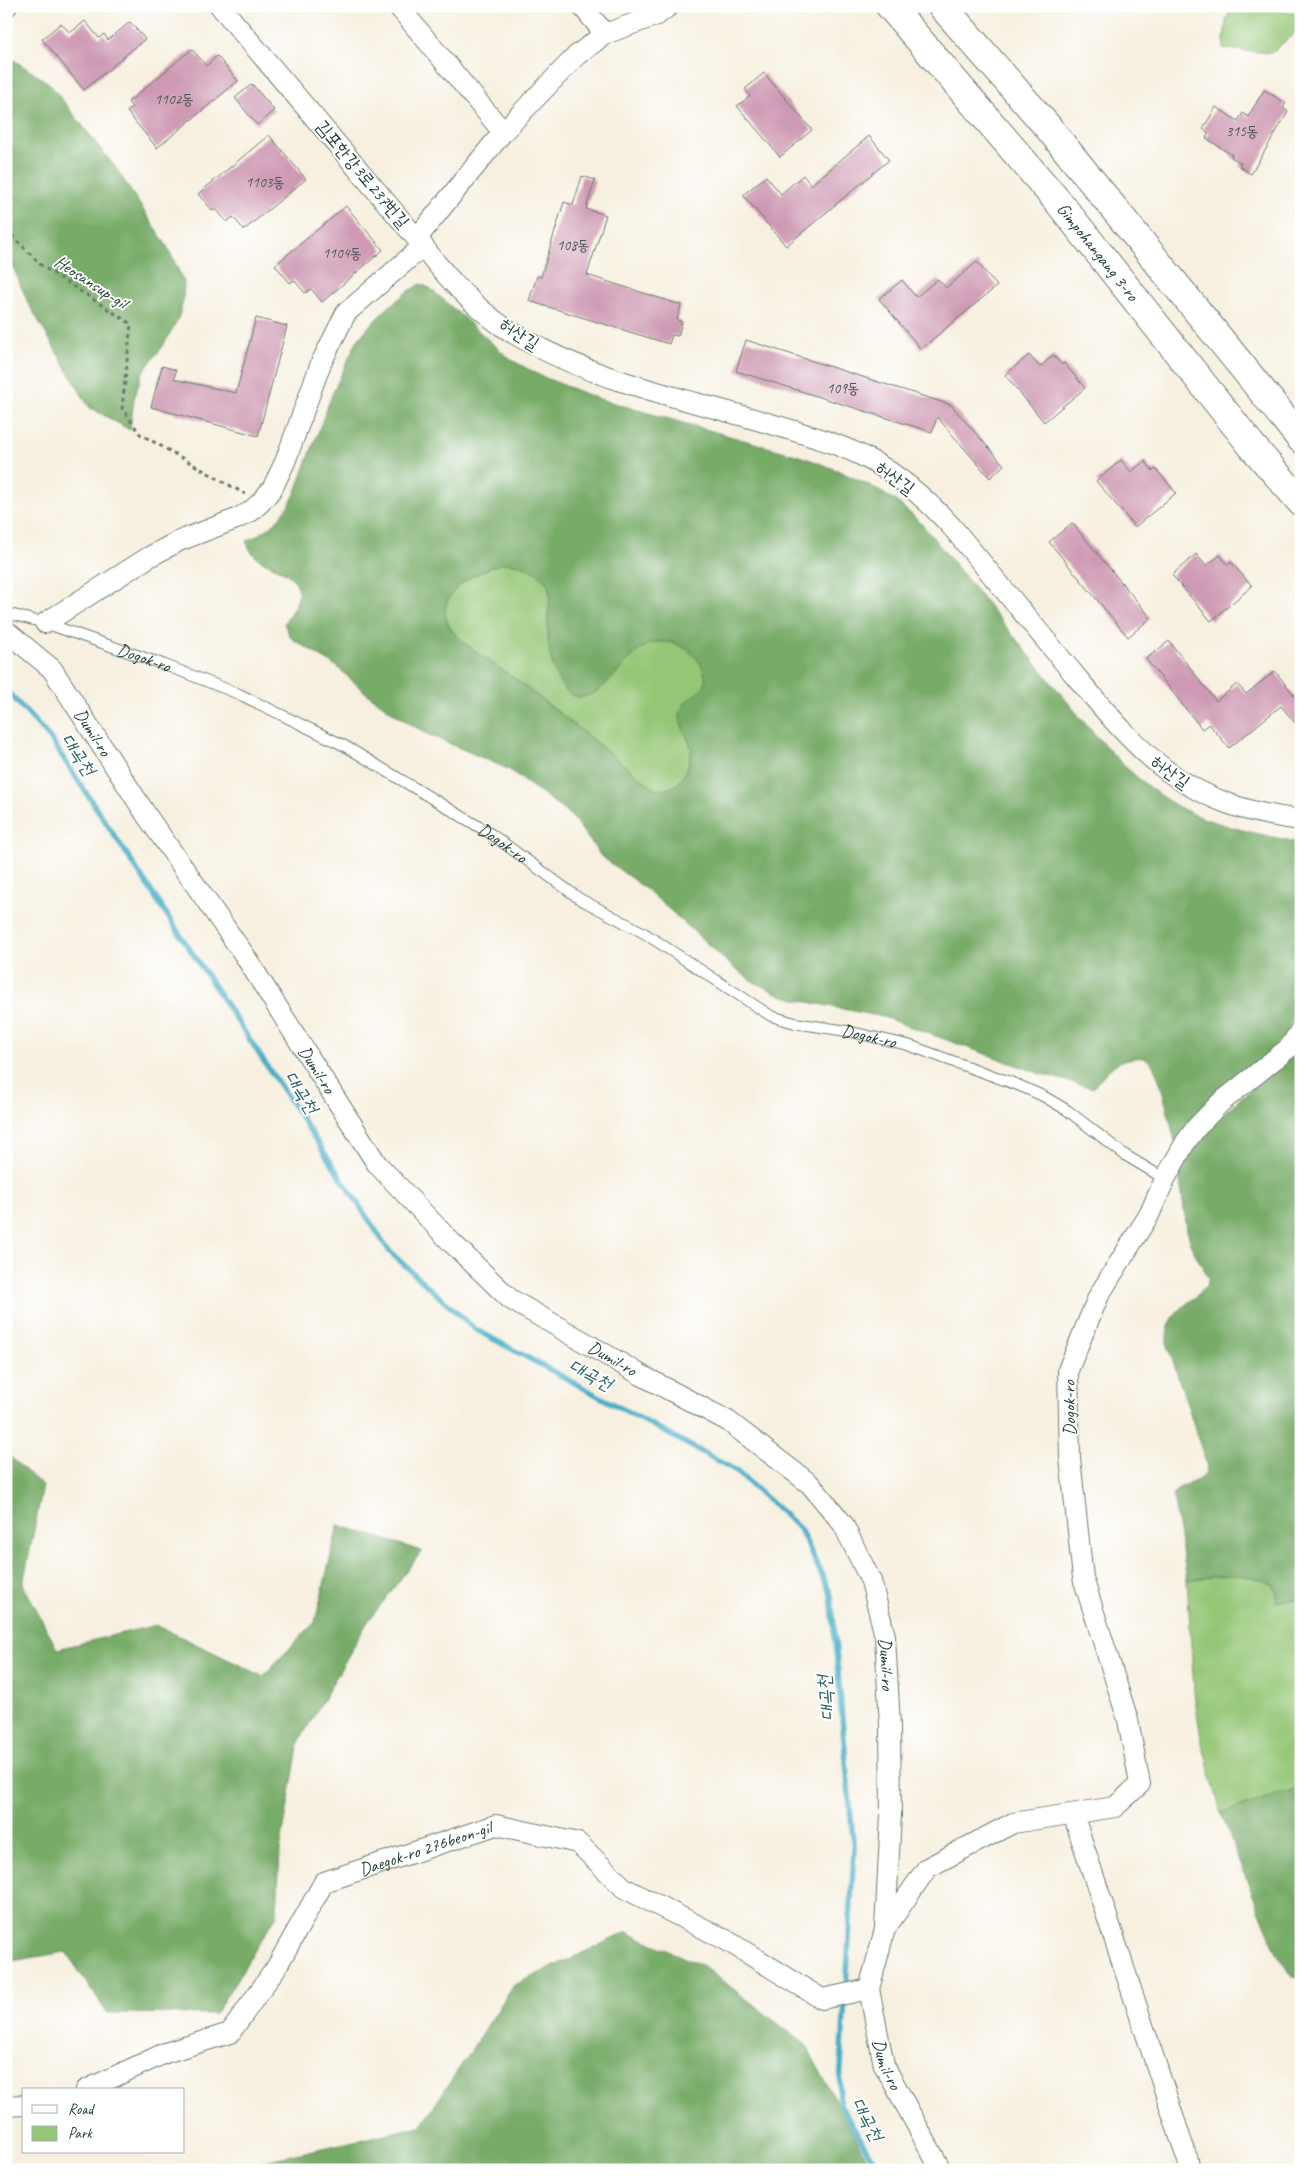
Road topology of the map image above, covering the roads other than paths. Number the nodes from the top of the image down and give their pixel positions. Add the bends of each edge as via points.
1 (220, 6) edge
2 (398, 6) edge
3 (582, 6) edge
4 (670, 6) edge
5 (890, 6) edge
6 (942, 6) edge
7 (605, 34) junction
8 (503, 132) junction
9 (420, 242) junction
10 (1301, 439) edge
11 (1301, 502) edge
12 (6, 613) edge
13 (46, 623) junction
14 (6, 631) edge
15 (1301, 820) edge
16 (1301, 1029) edge
17 (1165, 1179) junction
18 (1073, 1814) junction
19 (885, 1929) junction
20 (864, 1990) junction
21 (90, 2088) edge
22 (22, 2105) edge
23 (6, 2106) edge
24 (941, 2170) edge
25 (1191, 2170) edge

1 - 9 street, 김포한강3로237번길
2 - 8 street
3 - 7 street
4 - 7 street, 김포한강3로237번길 via 657,15
5 - 11 street, Gimpohangang 3-ro via 1060,204 1252,446
6 - 10 street via 1047,126
7 - 8 street, 김포한강3로237번길 via 576,56
8 - 9 street, 김포한강3로237번길
9 - 13 street via 346,313 321,363 285,462 272,489 260,503 236,519 186,538 149,557
9 - 15 street, 허산길 via 443,273 483,311 545,350 612,377 842,447 891,473 934,507 1122,731 1155,763 1217,801 1243,810
12 - 13 lane, Dogok-ro
13 - 17 lane, Dogok-ro via 239,694 345,746 491,834 580,899 644,933 772,1016 908,1044 1018,1085 1068,1110 1125,1155
14 - 19 street, Dumil-ro via 52,669 147,816 243,953 376,1164 510,1299 728,1421 810,1484 843,1524 871,1581 885,1636 891,1815
16 - 17 street via 1290,1047 1201,1122
17 - 18 street, Dogok-ro via 1149,1215 1099,1296 1068,1370 1070,1458 1083,1578 1128,1720 1140,1784 1115,1808
18 - 19 street via 1013,1824 927,1868
18 - 25 street
19 - 20 street, Dumil-ro
20 - 21 street, Daegok-ro 276beon-gil via 822,1999 726,1940 624,1888 578,1843 496,1825 324,1882 276,1968 230,2033 165,2053
20 - 24 street, Dumil-ro via 884,2065
22 - 23 street

